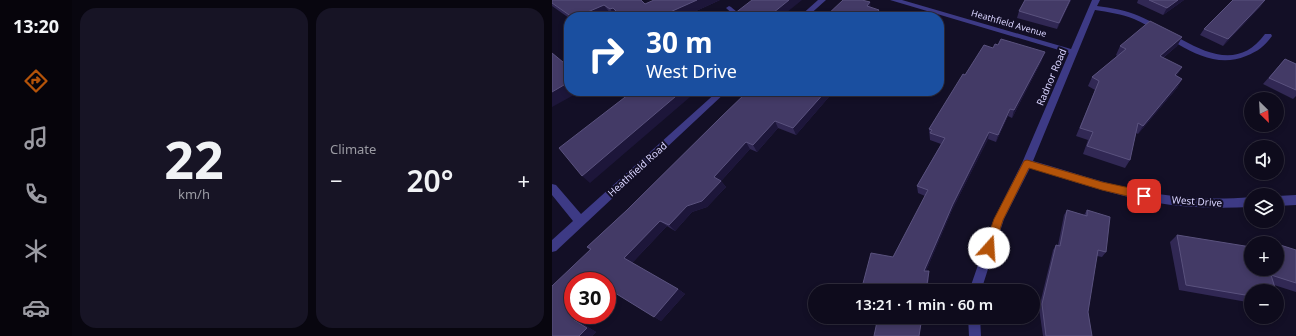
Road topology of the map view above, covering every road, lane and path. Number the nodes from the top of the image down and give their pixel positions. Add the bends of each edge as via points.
1 (822, 0) edge
2 (894, 0) edge
3 (1095, 4) edge
4 (729, 8) dead end
5 (734, 12) edge
6 (809, 12) edge
7 (936, 12) edge
8 (944, 14) edge
9 (1268, 36) dead end
10 (1074, 52) junction
11 (718, 96) edge
12 (1027, 163) junction
13 (552, 188) edge
14 (1296, 200) edge
15 (1284, 201) edge
16 (1244, 202) edge
17 (580, 221) junction
18 (552, 247) edge
19 (976, 284) edge
20 (974, 324) edge
21 (975, 336) edge

1 - 6 street
2 - 7 street, Heathfield Avenue
3 - 9 street via 1136,17 1198,52 1216,58 1235,58 1257,49
3 - 10 street, Radnor Road
4 - 5 lane
8 - 10 street, Heathfield Avenue
10 - 12 street, Radnor Road
11 - 17 street, Heathfield Road
12 - 16 street, West Drive via 1102,186 1158,199 1221,204
12 - 19 street, Radnor Road via 998,219
13 - 17 street
14 - 15 street
17 - 18 street, Heathfield Road
20 - 21 street

